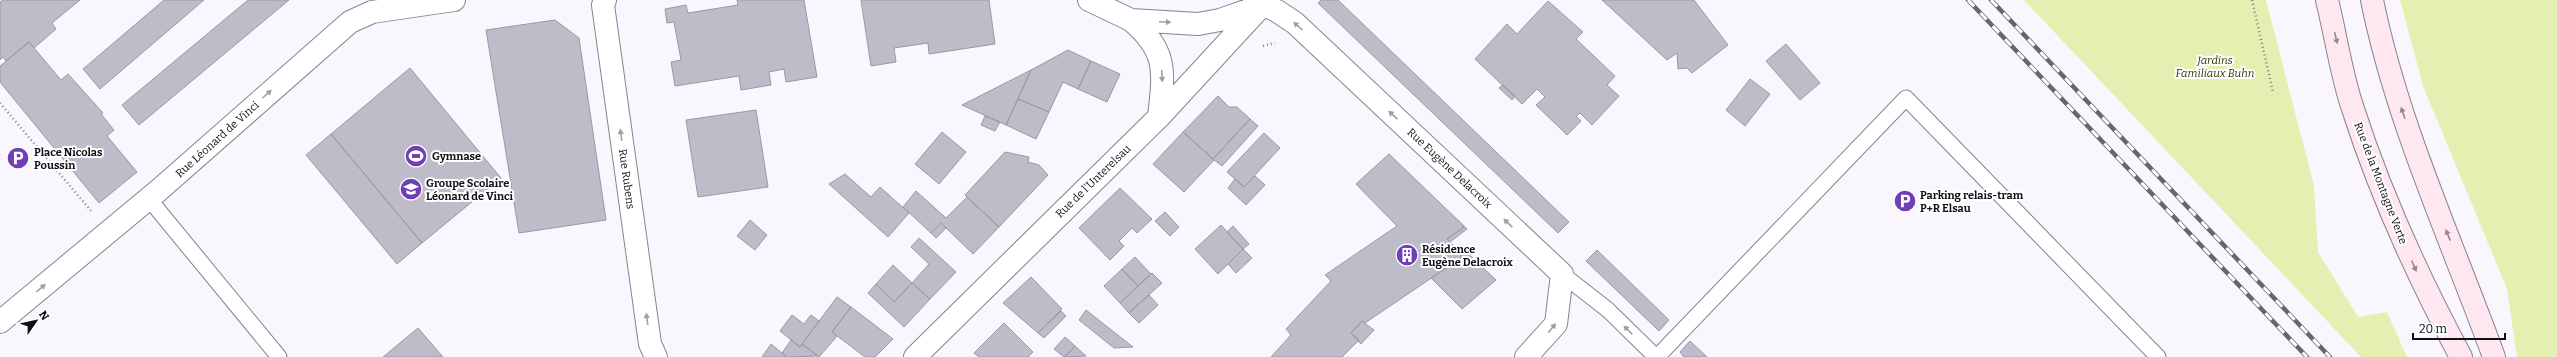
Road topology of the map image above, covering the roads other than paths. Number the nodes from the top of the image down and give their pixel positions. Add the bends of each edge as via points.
1 (454, 0) edge
2 (605, 0) edge
3 (1089, 0) edge
4 (2328, 0) edge
5 (2372, 0) edge
6 (1261, 2) edge
7 (1131, 20) junction
8 (1159, 117) junction
9 (149, 199) junction
10 (1562, 274) junction
11 (2, 315) edge
12 (279, 357) edge
13 (656, 357) edge
14 (915, 357) edge
15 (1526, 357) edge
16 (1656, 357) edge
17 (2158, 357) edge
18 (2461, 357) edge
19 (2494, 357) edge

9 -> 1 street, Rue Léonard de Vinci via 338,31 372,12
13 -> 2 street, Rue Rubens via 650,344 603,5
3 - 7 street
4 -> 18 main road, Rue de la Montagne Verte via 2352,108 2386,203 2423,285
19 -> 5 main road via 2430,191 2383,54
7 -> 6 street via 1198,24 1220,20
6 - 8 street, Rue de l'Unterelsau
10 -> 6 street, Rue Eugène Delacroix via 1295,23
7 -> 8 street via 1149,35 1158,50 1163,87
8 - 14 street, Rue de l'Unterelsau
11 -> 9 street, Rue Léonard de Vinci
9 - 12 lane
15 -> 10 street via 1556,324
16 -> 10 lane via 1608,310
16 - 17 lane via 1906,98

